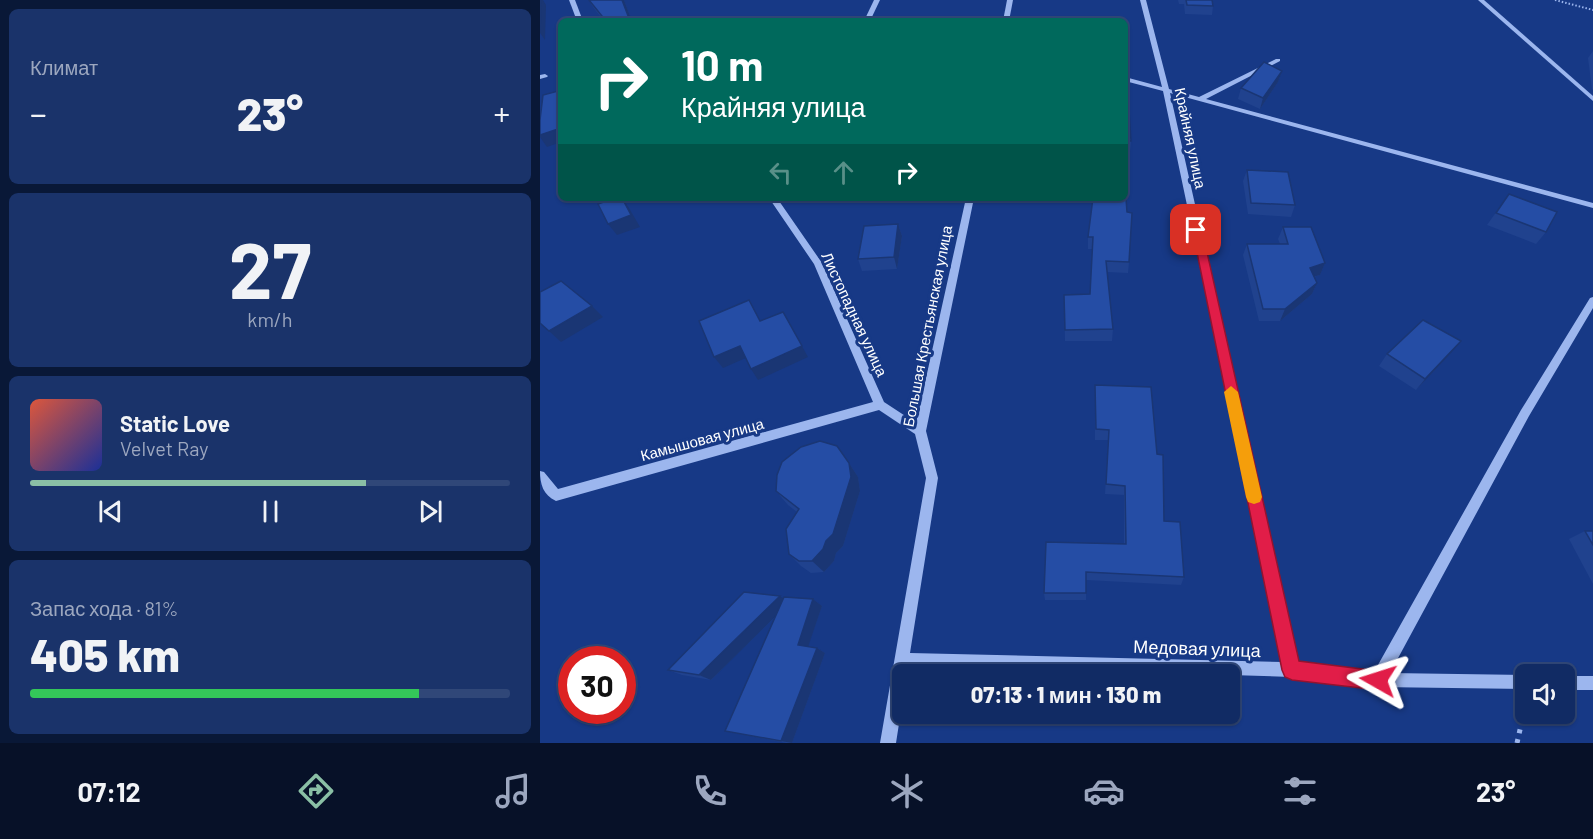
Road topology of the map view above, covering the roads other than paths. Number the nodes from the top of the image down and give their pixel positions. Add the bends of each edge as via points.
1 (572, 0) edge
2 (877, 0) edge
3 (1010, 0) edge
4 (1143, 0) edge
5 (1481, 0) edge
6 (579, 18) edge
7 (868, 18) edge
8 (1007, 18) edge
9 (1278, 60) dead end
10 (1128, 80) edge
11 (1166, 91) junction
12 (1593, 99) edge
13 (1199, 100) junction
14 (775, 201) edge
15 (969, 201) edge
16 (1593, 206) edge
17 (1593, 300) edge
18 (880, 405) junction
19 (920, 431) junction
20 (540, 476) edge
21 (902, 660) junction
22 (1292, 670) junction
23 (1378, 680) junction
24 (1515, 682) edge
25 (1575, 683) edge
26 (1593, 683) edge
27 (888, 743) edge

1 - 6 street
2 - 7 street
3 - 8 street
4 - 11 street, Крайняя улица
5 - 12 street
9 - 13 street
10 - 11 street
11 - 13 street
11 - 22 street, Крайняя улица
13 - 16 street
14 - 18 street, Листопадная улица via 818,263
15 - 19 street, Большая Крестьянская улица
17 - 23 street via 1525,413
18 - 19 street
18 - 20 street, Камышовая улица via 556,495
19 - 21 street, Большая Крестьянская улица via 932,478
21 - 22 street, Медовая улица
21 - 27 street, Большая Крестьянская улица
22 - 23 street, Медовая улица
23 - 24 street, Медовая улица
25 - 26 street

